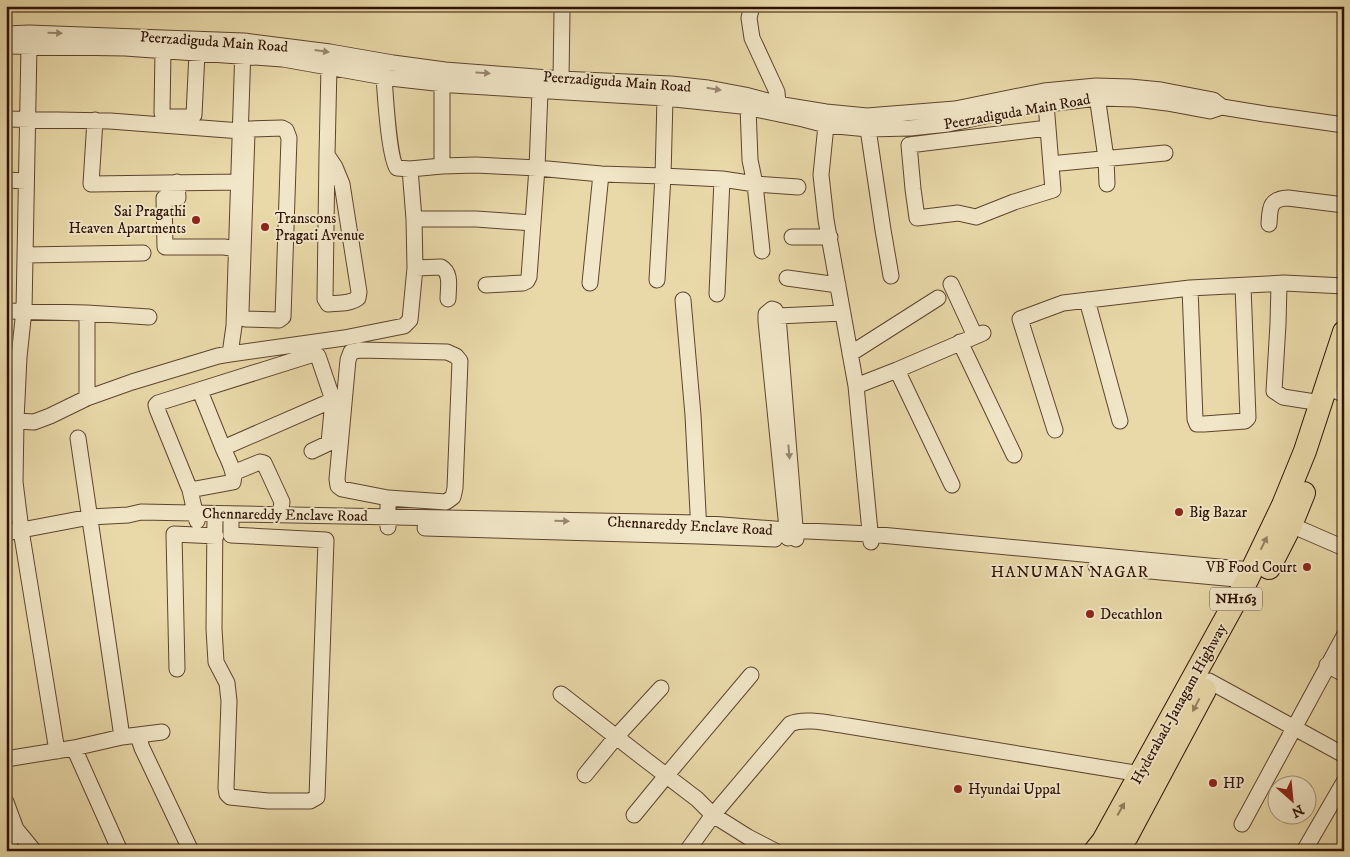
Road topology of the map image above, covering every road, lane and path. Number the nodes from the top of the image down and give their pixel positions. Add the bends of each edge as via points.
1 (752, 6) edge
2 (562, 12) dead end
3 (6, 34) edge
4 (6, 46) edge
5 (29, 46) junction
6 (243, 48) junction
7 (163, 51) junction
8 (197, 53) junction
9 (329, 66) junction
10 (384, 76) junction
11 (561, 79) junction
12 (442, 84) junction
13 (540, 91) junction
14 (1096, 92) junction
15 (665, 98) junction
16 (1046, 104) junction
17 (748, 107) junction
18 (781, 108) junction
19 (6, 119) edge
20 (28, 119) junction
21 (95, 120) junction
22 (826, 125) junction
23 (1344, 125) edge
24 (1048, 128) junction
25 (868, 129) junction
26 (246, 130) junction
27 (1164, 153) dead end
28 (326, 155) junction
29 (1106, 158) junction
30 (1060, 164) dead end
31 (442, 166) junction
32 (538, 168) junction
33 (410, 169) junction
34 (601, 174) junction
35 (663, 176) junction
36 (722, 178) junction
37 (6, 180) edge
38 (26, 181) junction
39 (177, 182) junction
40 (239, 182) junction
41 (755, 184) junction
42 (1107, 184) dead end
43 (798, 187) dead end
44 (1344, 205) edge
45 (414, 219) junction
46 (533, 222) junction
47 (1269, 224) dead end
48 (792, 236) dead end
49 (830, 237) junction
50 (237, 248) junction
51 (762, 251) dead end
52 (143, 253) dead end
53 (25, 255) junction
54 (415, 268) junction
55 (892, 276) dead end
56 (787, 278) dead end
57 (657, 280) dead end
58 (590, 283) dead end
59 (951, 284) dead end
60 (1279, 284) junction
61 (486, 285) dead end
62 (838, 285) junction
63 (1243, 286) junction
64 (1344, 286) edge
65 (1190, 288) junction
66 (717, 294) dead end
67 (938, 298) dead end
68 (448, 299) dead end
69 (683, 300) dead end
70 (1087, 300) junction
71 (24, 310) junction
72 (6, 311) edge
73 (87, 313) junction
74 (843, 313) junction
75 (149, 317) dead end
76 (1344, 332) edge
77 (973, 337) junction
78 (230, 354) junction
79 (850, 354) junction
80 (897, 370) junction
81 (13, 376) edge
82 (856, 386) junction
83 (200, 391) junction
84 (87, 398) junction
85 (1333, 398) edge
86 (333, 400) junction
87 (16, 421) junction
88 (1120, 421) dead end
89 (1055, 430) dead end
90 (78, 438) dead end
91 (223, 448) junction
92 (312, 451) dead end
93 (1014, 454) dead end
94 (233, 473) junction
95 (952, 485) dead end
96 (190, 490) junction
97 (388, 498) junction
98 (280, 515) junction
99 (90, 517) junction
100 (197, 518) junction
101 (333, 521) junction
102 (388, 522) junction
103 (223, 524) junction
104 (1291, 525) junction
105 (698, 529) junction
106 (21, 530) junction
107 (6, 533) edge
108 (791, 535) junction
109 (870, 539) junction
110 (1344, 548) edge
111 (1249, 575) junction
112 (1344, 636) edge
113 (1327, 666) junction
114 (177, 669) dead end
115 (1344, 674) edge
116 (751, 675) dead end
117 (1209, 681) junction
118 (661, 688) dead end
119 (561, 694) dead end
120 (1294, 728) junction
121 (162, 732) dead end
122 (138, 736) junction
123 (122, 737) junction
124 (616, 737) junction
125 (74, 748) junction
126 (57, 751) junction
127 (1344, 755) edge
128 (6, 759) edge
129 (1141, 774) junction
130 (585, 775) dead end
131 (666, 776) junction
132 (1344, 782) edge
133 (6, 802) edge
134 (634, 815) dead end
135 (713, 815) junction
136 (1242, 824) dead end
137 (16, 829) junction
138 (6, 850) edge
139 (34, 851) edge
140 (120, 851) edge
141 (192, 851) edge
142 (687, 851) edge
143 (774, 851) edge
144 (1096, 851) edge
145 (1116, 851) edge
146 (1304, 851) edge

1 - 18 street via 752,38
2 - 11 street
3 -> 6 street, Peerzadiguda Main Road via 38,33
4 - 5 street, Peerzadiguda Main Road
5 - 7 street, Peerzadiguda Main Road
5 - 20 street
6 - 8 street, Peerzadiguda Main Road
6 - 9 street, Peerzadiguda Main Road via 283,59
6 -> 11 street, Peerzadiguda Main Road via 322,51 444,70
6 - 26 street
7 - 8 street, Peerzadiguda Main Road
7 - 8 street via 162,113 165,117 194,115
9 - 10 street, Peerzadiguda Main Road
9 - 28 street
10 - 12 street, Peerzadiguda Main Road
10 - 33 street via 394,165
11 -> 18 street, Peerzadiguda Main Road via 708,88 745,95
12 - 13 street, Peerzadiguda Main Road
12 - 31 street
13 - 15 street, Peerzadiguda Main Road
13 - 32 street
14 - 16 street, Peerzadiguda Main Road
14 - 18 street, Peerzadiguda Main Road via 1044,91 955,109 867,116
14 - 23 street, Peerzadiguda Main Road via 1210,111 1222,107
14 - 29 street
15 - 17 street, Peerzadiguda Main Road
15 - 35 street
16 - 24 street
16 - 25 street, Peerzadiguda Main Road via 948,124
17 - 18 street, Peerzadiguda Main Road
17 - 41 street via 750,160
18 - 22 street, Peerzadiguda Main Road
19 - 20 street
20 - 21 street
20 - 38 street
21 - 26 street
21 - 39 street via 92,184
22 - 25 street, Peerzadiguda Main Road
22 - 49 street via 822,175
24 - 24 street via 909,145 917,218 958,213 976,217 1053,190
25 - 55 street
26 - 26 street via 282,128 289,138 283,317 279,320 242,318
26 - 40 street
27 - 29 street
28 - 28 street via 325,299 328,304 344,303 354,301 360,292 342,184
29 - 30 street
29 - 42 street
31 - 32 street
31 - 33 street
32 - 34 street
32 - 46 street
33 - 45 street
34 - 35 street
34 - 58 street
35 - 36 street
35 - 57 street
36 - 41 street
36 - 66 street
37 - 38 street
38 - 53 street
39 - 40 street
39 - 50 street via 178,198 164,198 165,248
40 - 50 street
41 - 43 street
41 - 51 street
44 - 47 street via 1280,199 1270,208
45 - 46 street
45 - 54 street
46 - 61 street via 529,277 523,283
48 - 49 street
49 - 62 street
50 - 78 street
52 - 53 street
53 - 71 street
54 - 68 street via 444,268 449,278
54 - 78 street via 410,320 404,326
56 - 62 street
59 - 77 street
60 - 63 street
60 - 64 street
60 - 85 street via 1274,391 1283,397
62 - 74 street
63 - 65 street
63 - 65 street via 1248,418 1245,421 1204,424 1198,424 1195,419
65 - 70 street
67 - 79 street
69 - 105 street
70 - 88 street
70 - 89 street via 1063,303 1020,318
71 - 72 street
71 - 73 street
71 - 81 street
73 - 75 street
73 - 84 street
74 - 79 street
74 - 108 street via 778,316 772,310 766,314 775,346
76 - 85 highway, Hyderabad-Janagam Highway / NH163
77 - 80 street
77 - 93 street
78 - 84 street
79 - 82 street
80 - 82 street
80 - 95 street
81 - 87 street
82 - 109 street
83 - 86 street via 314,354 318,356
83 - 91 street
83 - 96 street via 156,405
84 - 87 street via 34,422
85 - 104 highway, Hyderabad-Janagam Highway / NH163 via 1317,460
111 -> 85 highway, Hyderabad-Janagam Highway / NH163 via 1305,451
86 - 91 street
86 - 92 street via 329,443
87 - 106 street via 15,482
90 - 99 street
91 - 94 street
94 - 96 street via 233,482
94 - 98 street via 264,463 282,502
96 - 100 street
97 - 97 street via 446,502 453,497 460,361 447,352 351,352 338,486
97 - 102 street
98 - 101 street, Chennareddy Enclave Road
98 - 103 street, Chennareddy Enclave Road
99 - 100 street, Chennareddy Enclave Road via 128,516 142,522
99 - 106 street, Chennareddy Enclave Road
99 - 123 street
100 - 103 street, Chennareddy Enclave Road
101 - 102 street, Chennareddy Enclave Road
101 - 103 street, Chennareddy Enclave Road
102 - 105 street, Chennareddy Enclave Road
103 - 103 street via 214,629 216,662 228,683 227,794 230,798 310,801 317,797 326,540
103 - 114 street via 174,534
104 - 110 street
104 - 117 highway, Hyderabad-Janagam Highway / NH163
105 - 108 street, Chennareddy Enclave Road
106 - 107 street, Chennareddy Enclave Road
106 - 126 street
108 - 109 street, Chennareddy Enclave Road
109 - 111 street, Chennareddy Enclave Road
111 - 129 highway, Hyderabad-Janagam Highway / NH163
112 - 113 street
113 - 115 street
113 - 120 street
116 - 131 street
117 - 120 street
117 -> 145 highway, Hyderabad-Janagam Highway / NH163
118 - 124 street
119 - 124 street
120 - 127 street
120 - 136 street
121 - 122 street
122 - 123 street
122 - 141 street
123 - 125 street
124 - 130 street
124 - 131 street
125 - 126 street
125 - 140 street
126 - 128 street
129 - 135 street via 848,726 796,721 790,724
144 -> 129 highway, Hyderabad-Janagam Highway / NH163
131 - 134 street
131 - 135 street via 697,798
132 - 146 street
133 - 137 street
135 - 142 street
135 - 143 street
137 - 138 street
137 - 139 street

